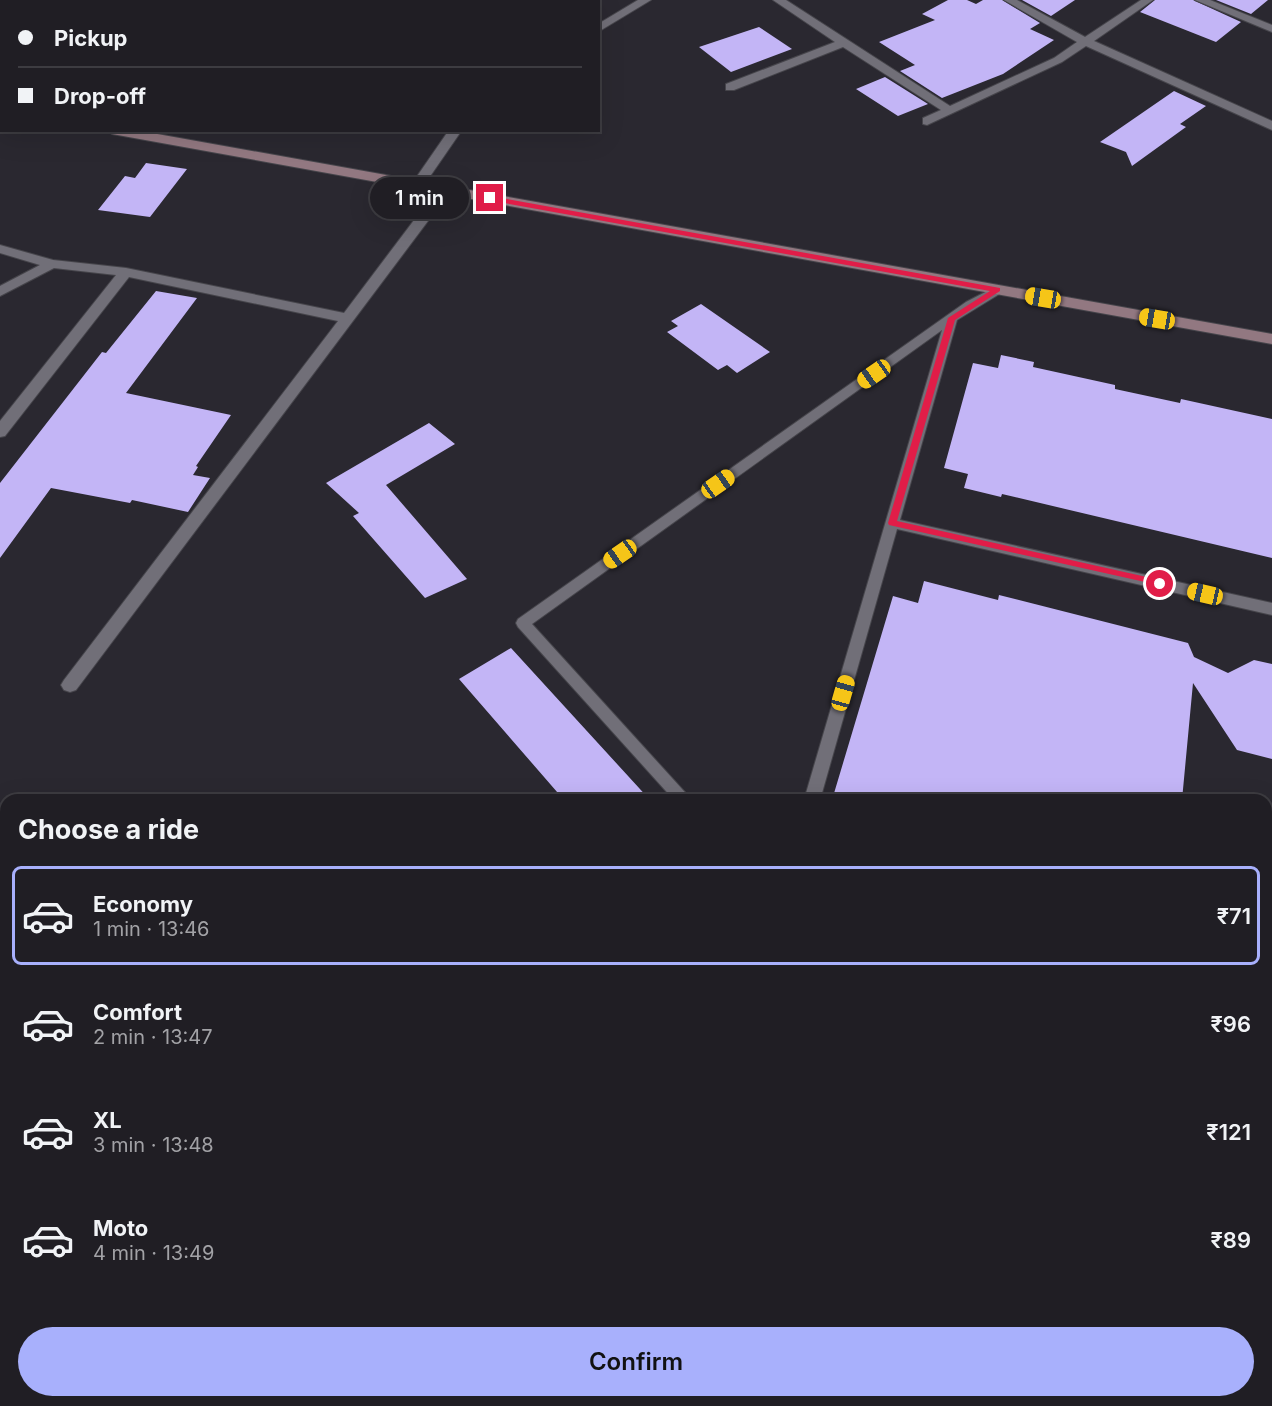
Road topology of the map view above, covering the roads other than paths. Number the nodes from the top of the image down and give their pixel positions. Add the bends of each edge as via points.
1 (646, 0) edge
2 (778, 0) edge
3 (1008, 0) edge
4 (1148, 0) edge
5 (1200, 0) edge
6 (600, 28) edge
7 (1272, 29) edge
8 (844, 42) junction
9 (1086, 42) junction
10 (730, 87) dead end
11 (949, 110) junction
12 (927, 120) dead end
13 (1272, 126) edge
14 (123, 132) edge
15 (455, 132) edge
16 (417, 185) junction
17 (444, 190) junction
18 (0, 249) edge
19 (52, 264) junction
20 (126, 272) junction
21 (997, 290) junction
22 (0, 292) edge
23 (346, 318) junction
24 (952, 318) junction
25 (1272, 339) edge
26 (0, 432) edge
27 (892, 523) junction
28 (1272, 609) edge
29 (70, 685) dead end
30 (679, 794) edge
31 (814, 794) edge

1 - 6 street
2 - 8 street
3 - 9 street
4 - 9 street
5 - 7 street
8 - 10 street
8 - 11 street
9 - 11 street via 1058,60
9 - 13 street
11 - 12 street
14 - 16 street
15 - 16 street
16 - 17 street
17 - 21 street
17 - 23 street
18 - 19 street
19 - 20 street
19 - 22 street
20 - 23 street
20 - 26 street
21 - 24 lane
21 - 25 street
23 - 29 street
24 - 27 lane
24 - 30 lane via 523,623
27 - 28 lane
27 - 31 lane

